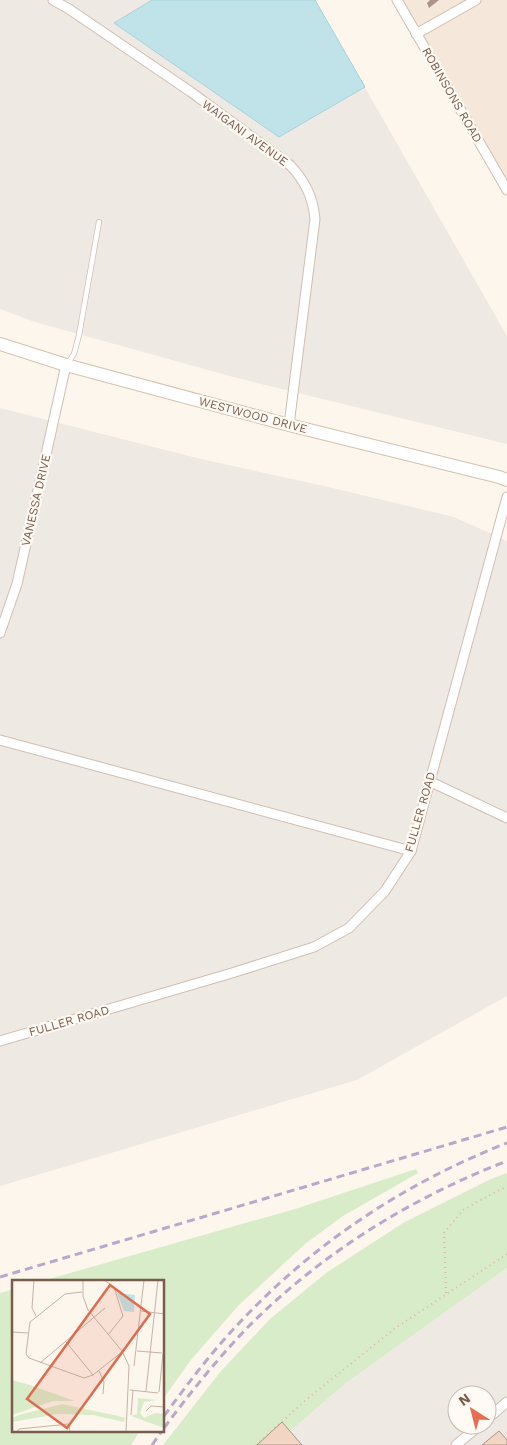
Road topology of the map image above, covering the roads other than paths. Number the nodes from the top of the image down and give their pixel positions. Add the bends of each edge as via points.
1 (53, 0) edge
2 (397, 0) edge
3 (476, 0) edge
4 (416, 34) junction
5 (507, 190) edge
6 (99, 222) dead end
7 (0, 344) edge
8 (66, 365) junction
9 (289, 425) junction
10 (507, 480) edge
11 (507, 497) edge
12 (0, 633) edge
13 (0, 740) edge
14 (430, 781) junction
15 (507, 818) edge
16 (411, 851) junction
17 (0, 1041) edge
18 (507, 1402) edge
19 (497, 1410) edge
20 (468, 1435) edge
21 (456, 1445) edge

1 - 9 street, WAIGANI AVENUE via 191,92 290,165 305,184 315,219
2 - 4 street, ROBINSONS ROAD
3 - 4 street
4 - 5 street, ROBINSONS ROAD
6 - 8 lane via 79,334 74,354
7 - 8 main road, WESTWOOD DRIVE
8 - 9 main road, WESTWOOD DRIVE
8 - 12 street, VANESSA DRIVE via 17,584
9 - 10 main road, WESTWOOD DRIVE
11 - 14 street, FULLER ROAD
13 - 16 street
14 - 15 street
14 - 16 street, FULLER ROAD
16 - 17 street, FULLER ROAD via 385,891 349,928 314,947
18 - 19 street
20 - 21 street

